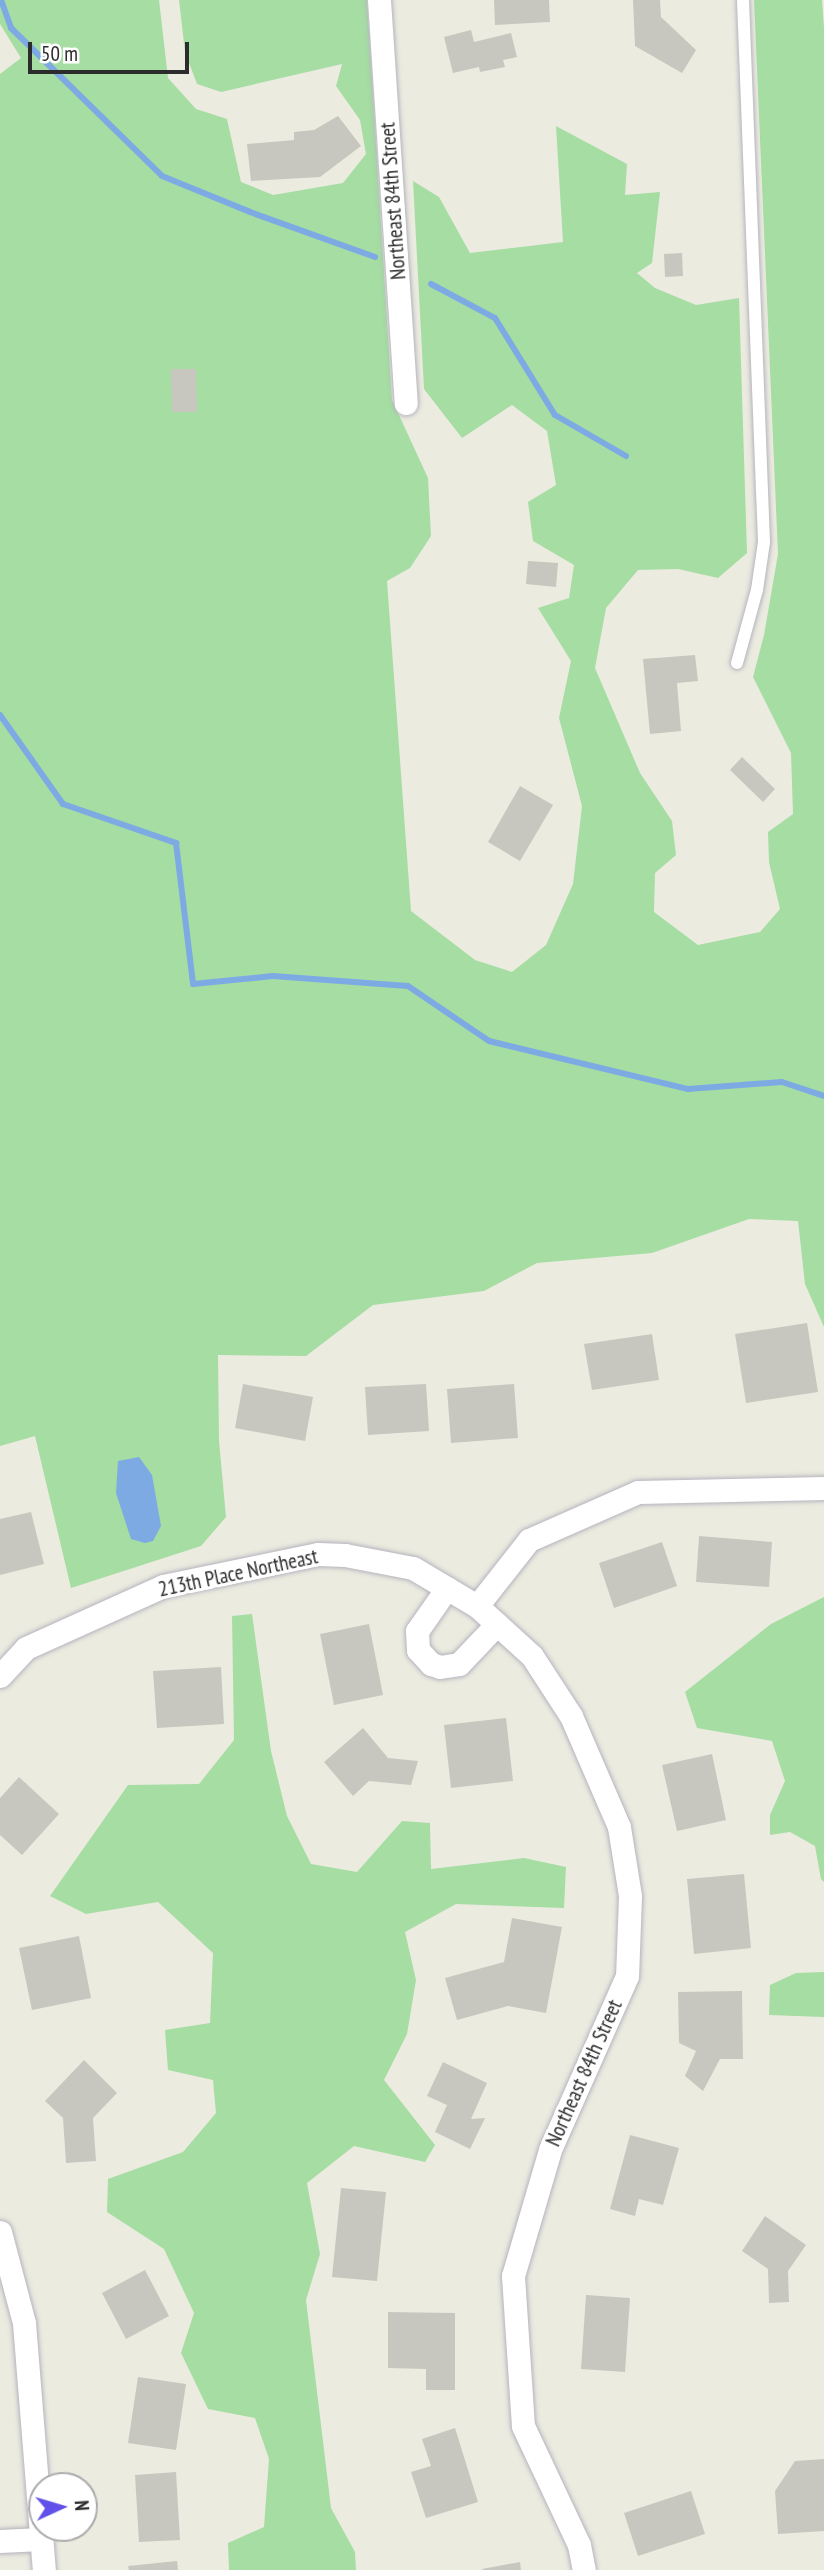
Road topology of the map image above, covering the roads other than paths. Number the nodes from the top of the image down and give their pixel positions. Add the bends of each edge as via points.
1 (379, 0) edge
2 (743, 0) edge
3 (407, 402) dead end
4 (737, 663) dead end
5 (824, 1488) edge
6 (447, 1588) junction
7 (477, 1606) junction
8 (497, 1624) junction
9 (0, 1676) edge
10 (0, 2232) edge
11 (36, 2472) edge
12 (28, 2540) edge
13 (0, 2542) edge
14 (41, 2542) edge
15 (44, 2570) edge
16 (584, 2570) edge

1 - 3 street, Northeast 84th Street
2 - 4 lane via 764,542 758,590
5 - 7 street via 638,1492 529,1540
6 - 7 street, 213th Place Northeast
6 - 8 street via 417,1631 418,1650 431,1664 459,1664
6 - 9 street, 213th Place Northeast via 413,1568 375,1558 318,1554 163,1586 26,1648
7 - 8 street, Northeast 84th Street
8 - 16 street, Northeast 84th Street via 532,1656 572,1716 619,1827 630,1896 627,1976 550,2150 513,2276 523,2426 579,2546
10 - 11 street via 24,2323
12 - 13 street
14 - 15 street

